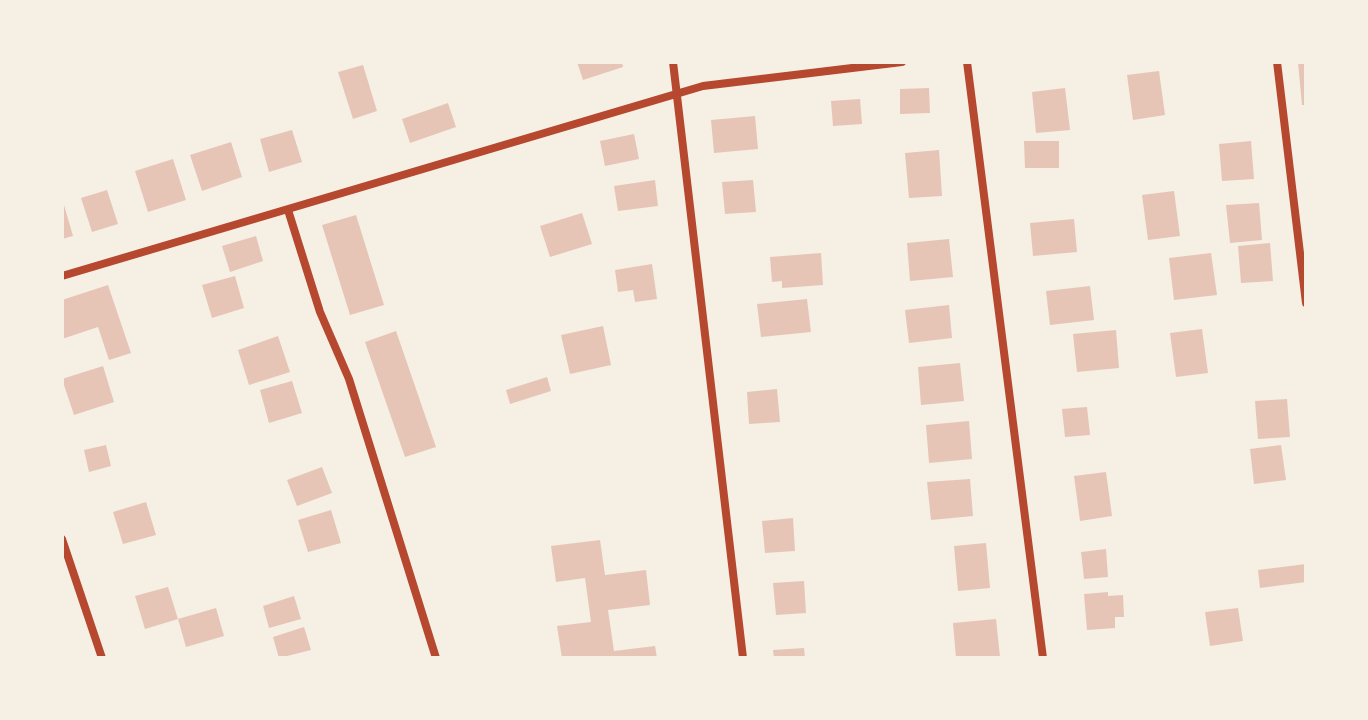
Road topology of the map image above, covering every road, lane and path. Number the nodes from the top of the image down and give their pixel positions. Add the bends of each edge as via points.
1 (673, 62) edge
2 (902, 62) edge
3 (967, 62) edge
4 (1277, 62) edge
5 (677, 94) junction
6 (288, 210) junction
7 (62, 276) edge
8 (1306, 303) edge
9 (62, 539) edge
10 (102, 658) edge
11 (436, 658) edge
12 (743, 658) edge
13 (1043, 658) edge

1 - 5 street
2 - 5 street via 703,86
3 - 13 street
4 - 8 street
5 - 6 street
5 - 12 street
6 - 7 street
6 - 11 street via 320,312 349,379
9 - 10 street

